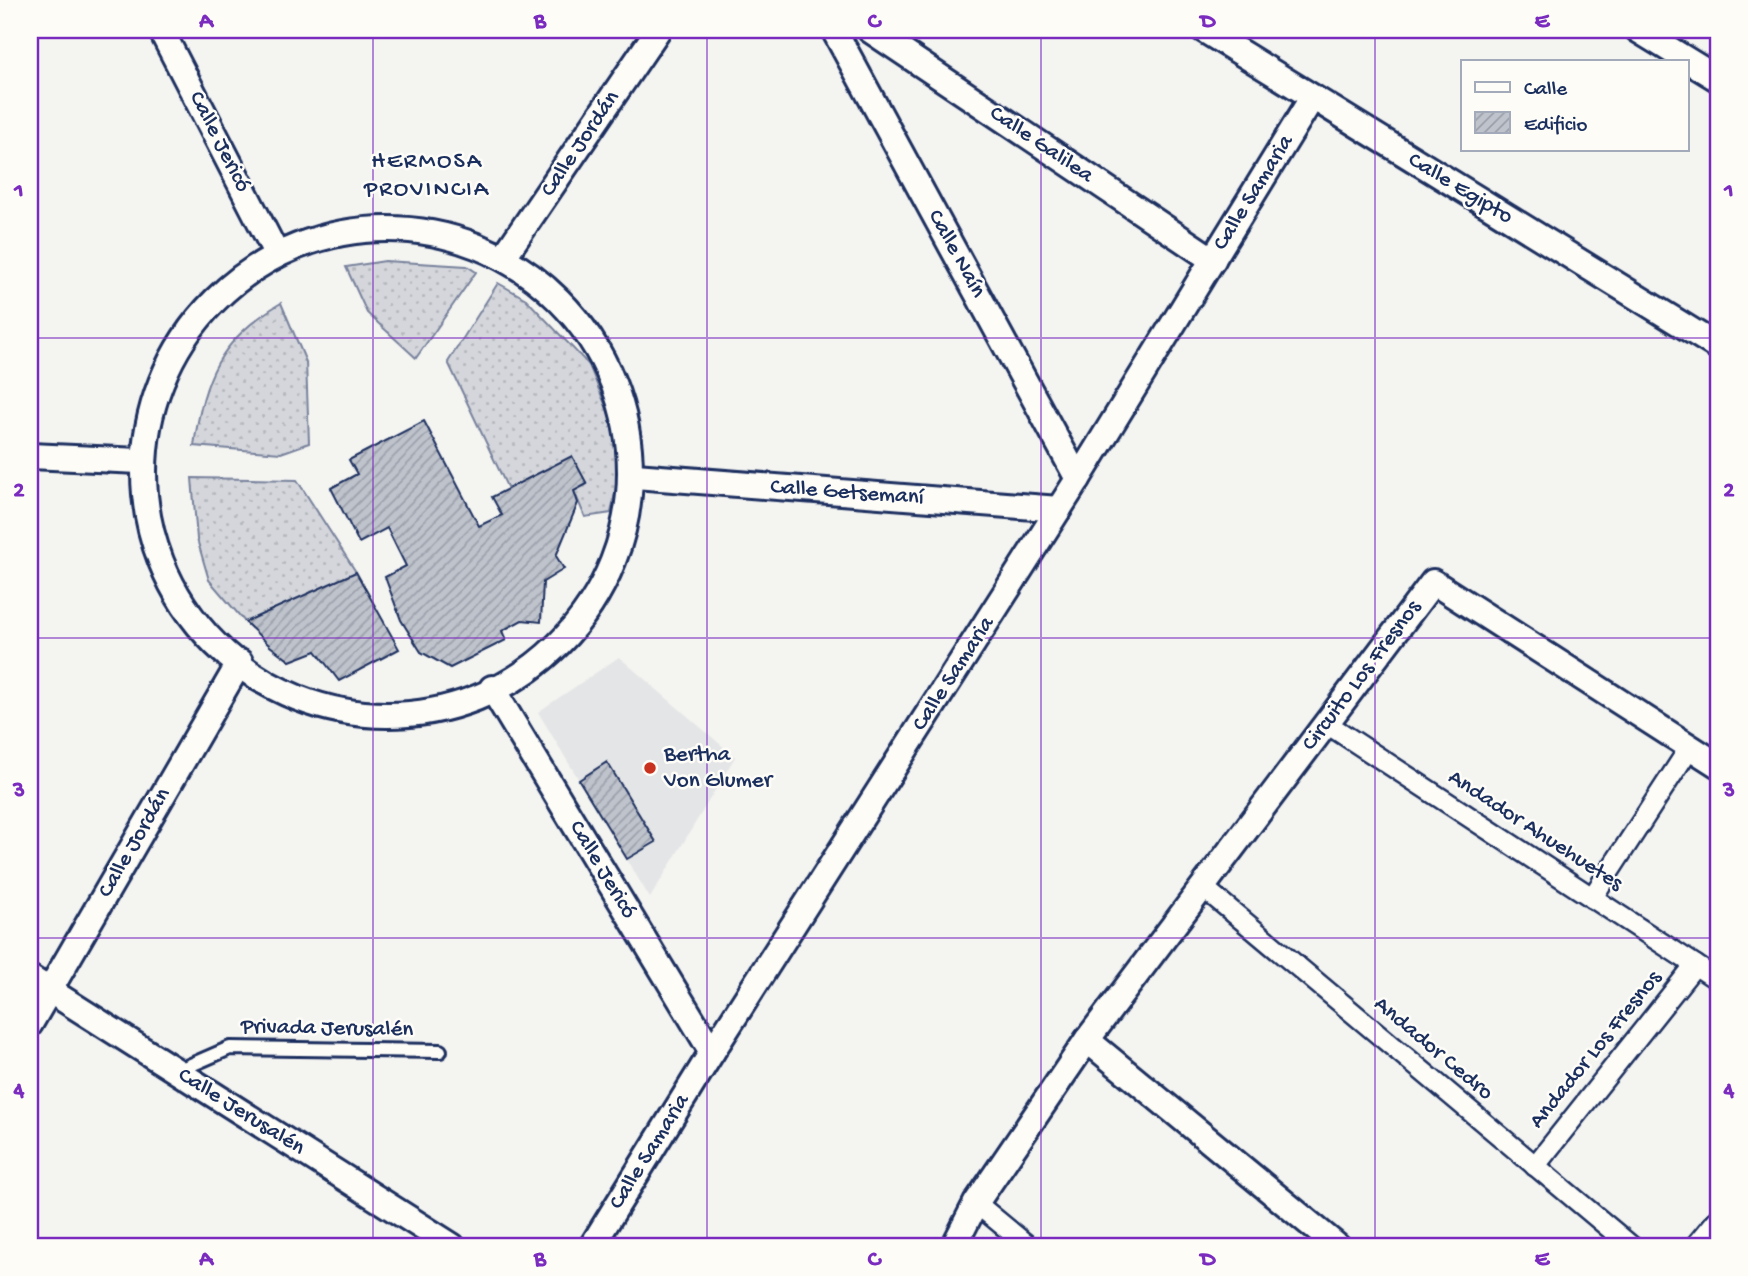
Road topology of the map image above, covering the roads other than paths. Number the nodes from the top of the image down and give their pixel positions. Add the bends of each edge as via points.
1 (161, 30) edge
2 (658, 30) edge
3 (834, 30) edge
4 (870, 30) edge
5 (1204, 30) edge
6 (1637, 30) edge
7 (1687, 60) edge
8 (1688, 61) edge
9 (1718, 79) edge
10 (1312, 98) junction
11 (277, 255) junction
12 (503, 258) junction
13 (1213, 260) junction
14 (1718, 347) edge
15 (30, 456) edge
16 (140, 461) junction
17 (635, 476) junction
18 (1078, 479) junction
19 (1059, 509) junction
20 (240, 662) junction
21 (492, 688) junction
22 (1326, 723) junction
23 (1690, 747) junction
24 (1718, 765) edge
25 (1204, 888) junction
26 (1592, 898) junction
27 (1695, 965) junction
28 (1718, 980) edge
29 (40, 984) edge
30 (30, 1024) edge
31 (1087, 1040) junction
32 (440, 1051) dead end
33 (712, 1052) junction
34 (177, 1071) junction
35 (1535, 1166) junction
36 (976, 1203) junction
37 (1718, 1223) edge
38 (452, 1246) edge
39 (592, 1246) edge
40 (954, 1246) edge
41 (1028, 1246) edge
42 (1337, 1246) edge
43 (1631, 1246) edge
44 (1699, 1246) edge

1 - 11 street, Calle Jericó
2 - 12 street, Calle Jordán
3 - 18 street, Calle Naín
4 - 13 street, Calle Galilea
5 - 10 street, Calle Egipto
6 - 7 street
8 - 9 street
10 - 13 street, Calle Samaria
10 - 14 street, Calle Egipto
11 - 12 street via 375,229 418,231
11 - 16 street via 222,292 172,355 153,401
12 - 17 street via 580,323 622,387 637,447
13 - 18 street, Calle Samaria
15 - 16 street
16 - 20 street via 153,543 178,598 210,639
17 - 19 street, Calle Getsemaní
17 - 21 street via 601,587 573,628 531,667
18 - 19 street, Calle Samaria
19 - 33 street, Calle Samaria
20 - 21 street via 274,687 334,709 398,714 470,699
20 - 29 street, Calle Jordán
21 - 33 street, Calle Jericó
22 - 23 street, Circuito Los Fresnos via 1433,582
22 - 25 street, Circuito Los Fresnos
22 - 26 street, Andador Ahuehuetes
23 - 24 street, Circuito Los Fresnos
23 - 26 street
25 - 31 street, Circuito Los Fresnos
25 - 35 street, Andador Cedro
26 - 27 street, Andador Ahuehuetes
27 - 28 street, Andador Ahuehuetes
27 - 35 street, Andador Los Fresnos
29 - 30 street, Calle Jordán
29 - 34 street, Calle Jerusalén
31 - 36 street, Circuito Los Fresnos
31 - 42 street
32 - 34 lane, Privada Jerusalén via 230,1048
33 - 39 street, Calle Samaria
34 - 38 street, Calle Jerusalén
35 - 43 street, Andador Cedro
36 - 40 street, Circuito Los Fresnos
36 - 41 street
37 - 44 street

